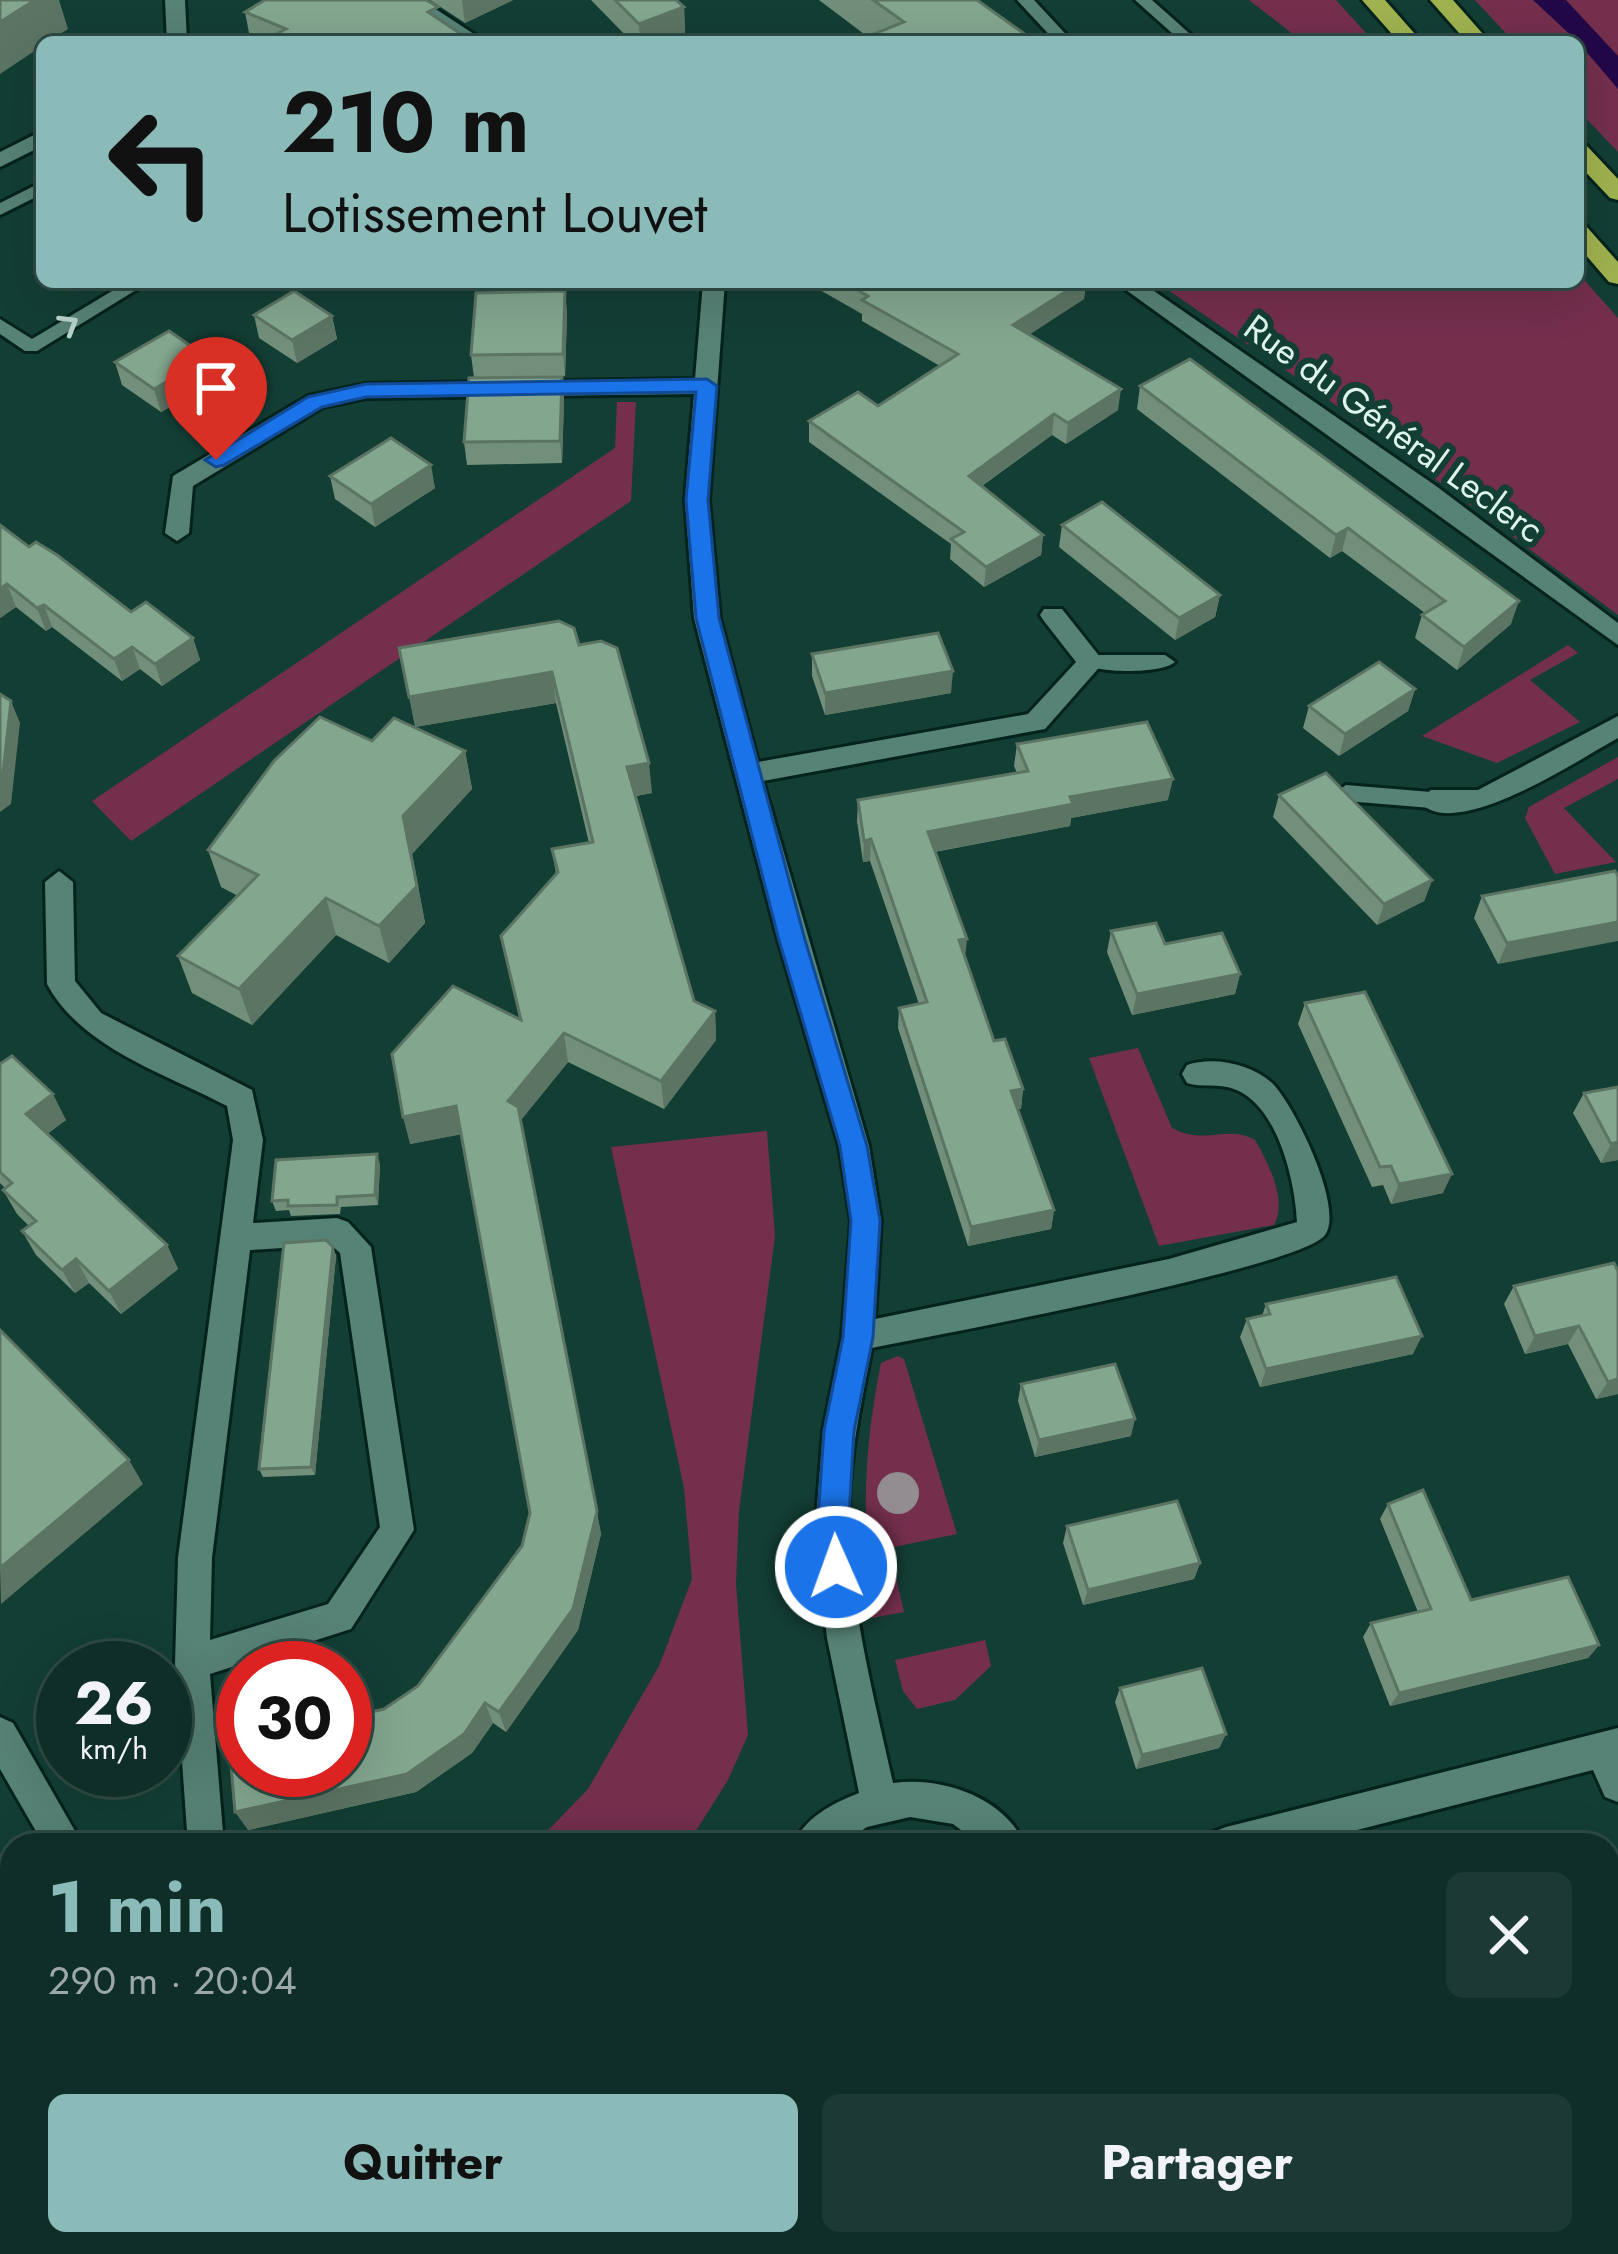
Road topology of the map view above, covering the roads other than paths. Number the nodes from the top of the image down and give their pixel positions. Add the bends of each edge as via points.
1 (175, 0) edge
2 (408, 0) edge
3 (1025, 0) edge
4 (1143, 0) edge
5 (1373, 0) edge
6 (1441, 0) edge
7 (177, 36) edge
8 (466, 36) edge
9 (1059, 36) edge
10 (1184, 36) edge
11 (1406, 36) edge
12 (1474, 36) edge
13 (0, 140) edge
14 (33, 142) edge
15 (1584, 156) edge
16 (0, 161) edge
17 (36, 190) edge
18 (1618, 193) edge
19 (0, 210) edge
20 (1584, 238) edge
21 (1618, 277) edge
22 (130, 288) edge
23 (714, 288) edge
24 (1135, 288) edge
25 (0, 326) edge
26 (707, 386) junction
27 (177, 533) dead end
28 (1053, 614) dead end
29 (1618, 636) edge
30 (1091, 662) junction
31 (1165, 662) dead end
32 (1618, 726) edge
33 (747, 774) junction
34 (1346, 793) edge
35 (1431, 800) joint
36 (59, 881) dead end
37 (1197, 1074) dead end
38 (239, 1237) junction
39 (858, 1337) junction
40 (192, 1663) junction
41 (0, 1736) edge
42 (1610, 1748) edge
43 (1618, 1784) edge
44 (879, 1801) junction
45 (58, 1833) edge
46 (205, 1833) edge
47 (825, 1833) edge
48 (993, 1833) edge
49 (1274, 1833) edge

1 - 7 street
2 - 8 street
3 - 9 lane
4 - 10 lane
5 - 11 highway
6 - 12 highway
13 - 14 street
14 - 16 street
15 - 18 highway
17 - 19 lane
20 - 21 highway
25 -> 22 lane via 31,347
23 - 26 street
24 - 29 street, Rue du Général Leclerc
26 - 27 street via 366,391 316,401 181,482
26 - 33 street via 697,500 702,580
28 - 30 street
30 - 31 lane
30 - 33 street via 1036,722
32 - 35 street via 1482,800
33 - 39 street via 854,1146 866,1221
34 - 35 lane
36 - 38 street via 61,984 91,1021 241,1099 248,1139
37 - 39 street via 1244,1080 1275,1105 1313,1198 1313,1228 1169,1273
38 - 40 street via 195,1558
38 - 40 street via 338,1231 355,1247 397,1530 339,1617
39 - 44 street via 839,1431 832,1532 844,1638
40 - 46 street
41 - 45 street
42 - 43 street
42 - 49 street
44 - 47 street
44 - 48 street via 943,1802

